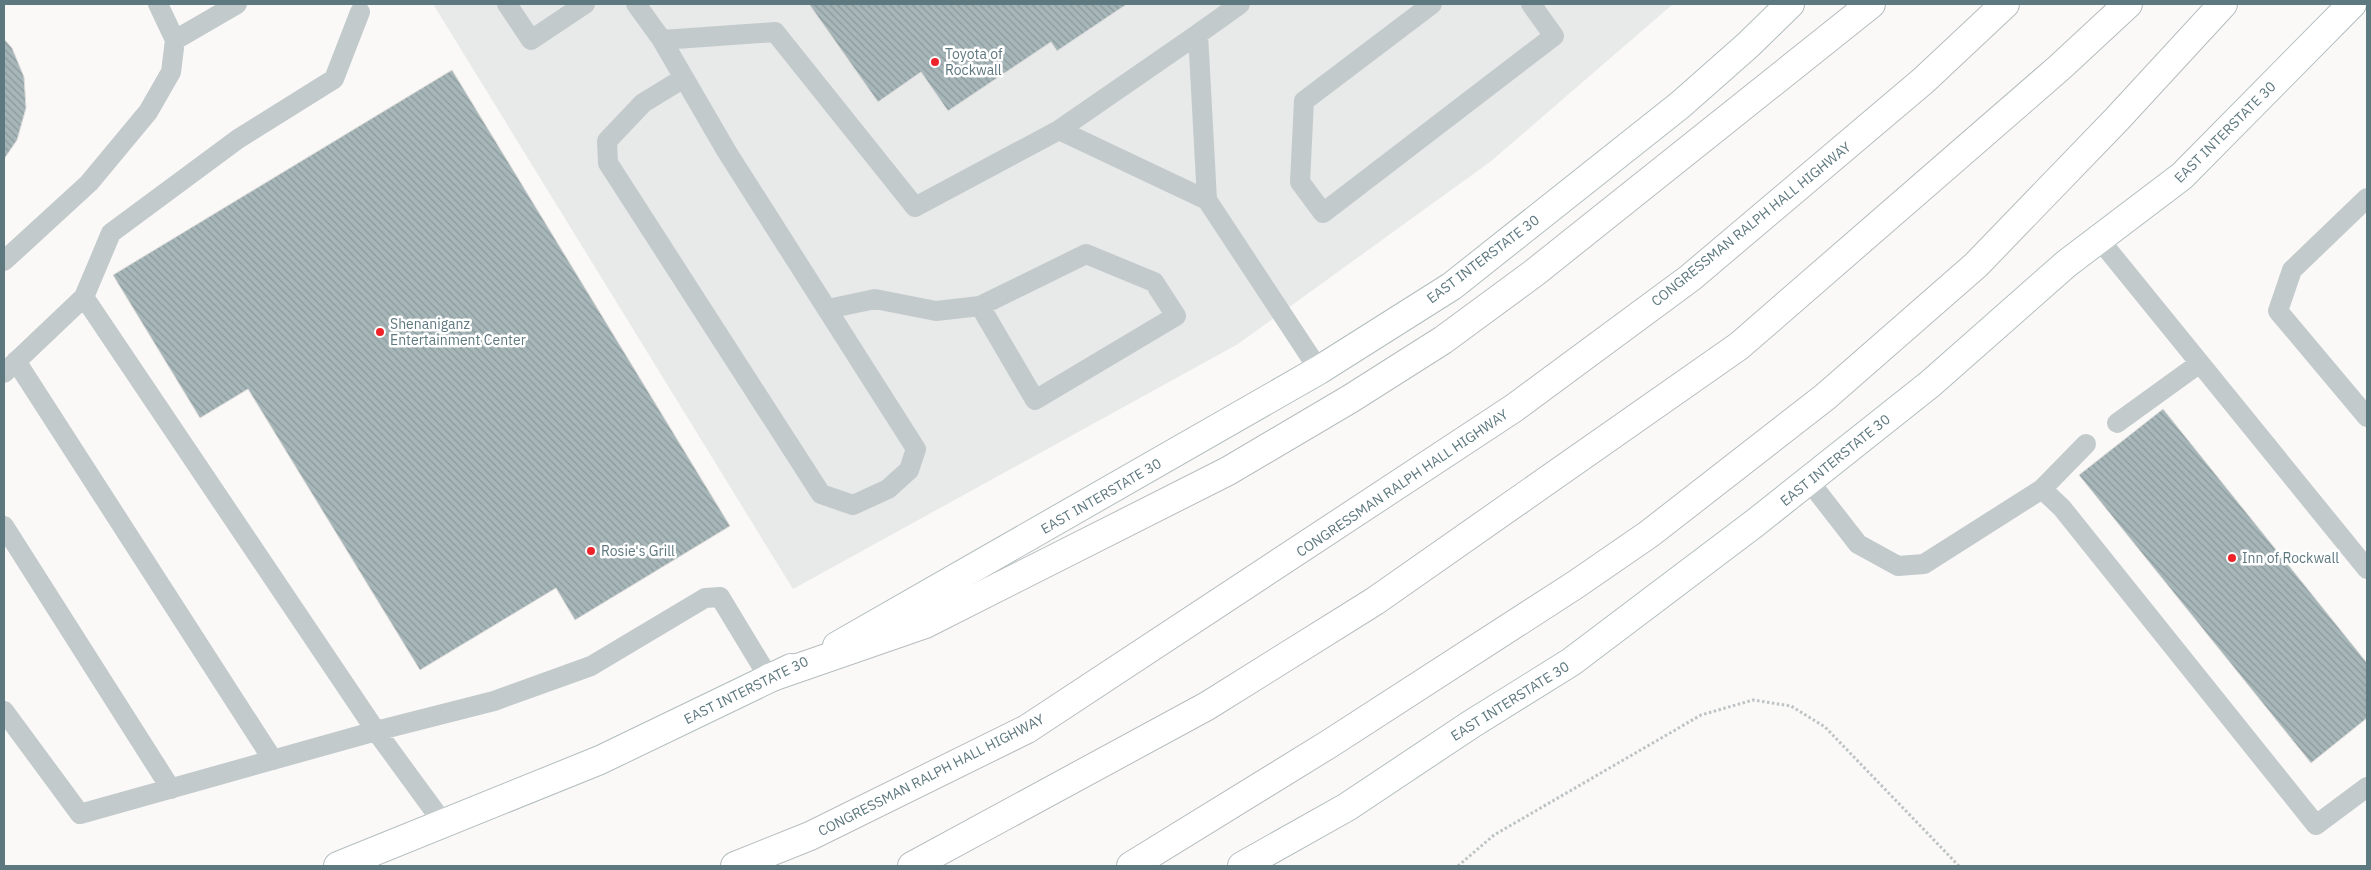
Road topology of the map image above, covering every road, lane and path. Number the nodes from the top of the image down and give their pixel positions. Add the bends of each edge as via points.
1 (158, 4) edge
2 (237, 4) edge
3 (507, 4) edge
4 (584, 4) edge
5 (636, 4) edge
6 (1240, 4) edge
7 (1432, 4) edge
8 (1531, 4) edge
9 (1790, 4) edge
10 (1870, 4) edge
11 (2005, 4) edge
12 (2128, 4) edge
13 (2223, 4) edge
14 (2352, 4) edge
15 (360, 12) dead end
16 (1198, 34) junction
17 (175, 40) junction
18 (662, 40) junction
19 (684, 78) junction
20 (1059, 130) junction
21 (2367, 198) edge
22 (1207, 200) junction
23 (2099, 239) junction
24 (4, 261) edge
25 (84, 297) junction
26 (980, 306) junction
27 (828, 309) junction
28 (2200, 363) junction
29 (10, 367) edge
30 (1319, 370) junction
31 (2367, 417) edge
32 (2117, 423) dead end
33 (2086, 444) dead end
34 (1809, 481) junction
35 (2042, 489) junction
36 (4, 526) edge
37 (2367, 569) edge
38 (769, 678) junction
39 (4, 711) edge
40 (376, 731) junction
41 (273, 760) junction
42 (2367, 787) edge
43 (171, 789) junction
44 (444, 824) junction
45 (338, 866) edge
46 (735, 866) edge
47 (912, 866) edge
48 (1130, 866) edge
49 (1242, 866) edge
50 (1458, 866) edge
51 (1959, 866) edge

1 - 17 lane
2 - 17 lane
3 - 4 lane via 531,40
5 - 18 lane
6 - 16 lane
7 - 8 lane via 1304,101 1300,182 1323,213 1554,36
9 - 30 main road, EAST INTERSTATE 30 via 1680,105 1452,286
10 - 38 main road via 1534,273 1443,340 1350,399 1228,471 925,624
11 - 46 main road, CONGRESSMAN RALPH HALL HIGHWAY via 1924,80 1690,278 1514,408 1027,729 810,836
12 - 47 main road via 2059,68 1739,346 1375,601 1207,706
13 - 48 main road via 1976,266 1825,397 1649,534 1584,579 1329,744
14 - 23 main road, EAST INTERSTATE 30 via 2182,176
15 - 25 lane via 334,79 238,139 111,233
16 - 20 lane
16 - 22 lane
17 - 24 lane via 172,72 148,112 89,182
18 - 19 lane
18 - 20 lane via 775,32 915,207
19 - 27 lane via 727,152
19 - 27 lane via 643,103 607,141 608,163 821,494 854,505 888,489 909,470 916,449
20 - 22 lane
21 - 31 lane via 2292,270 2278,311
22 - 30 lane
23 - 28 lane
23 - 34 main road, EAST INTERSTATE 30 via 2066,264 1930,384
25 - 29 lane
25 - 40 lane
26 - 26 lane via 1035,400 1176,316 1154,282 1086,254
26 - 27 lane via 936,311 875,299
28 - 32 lane
28 - 37 lane
29 - 41 lane
30 - 38 main road, EAST INTERSTATE 30 via 855,637
33 - 35 lane
34 - 35 lane via 1858,544 1898,566 1924,564
34 - 49 main road, EAST INTERSTATE 30 via 1571,662 1347,807
35 - 42 lane via 2062,508 2316,825
36 - 43 lane
38 - 40 lane via 720,597 705,598 590,666 494,701
38 - 44 main road, EAST INTERSTATE 30 via 600,760
39 - 43 lane via 80,814
40 - 41 lane
40 - 44 lane
41 - 43 lane
44 - 45 main road, EAST INTERSTATE 30
50 - 51 path via 1494,836 1702,715 1754,700 1790,706 1825,727

